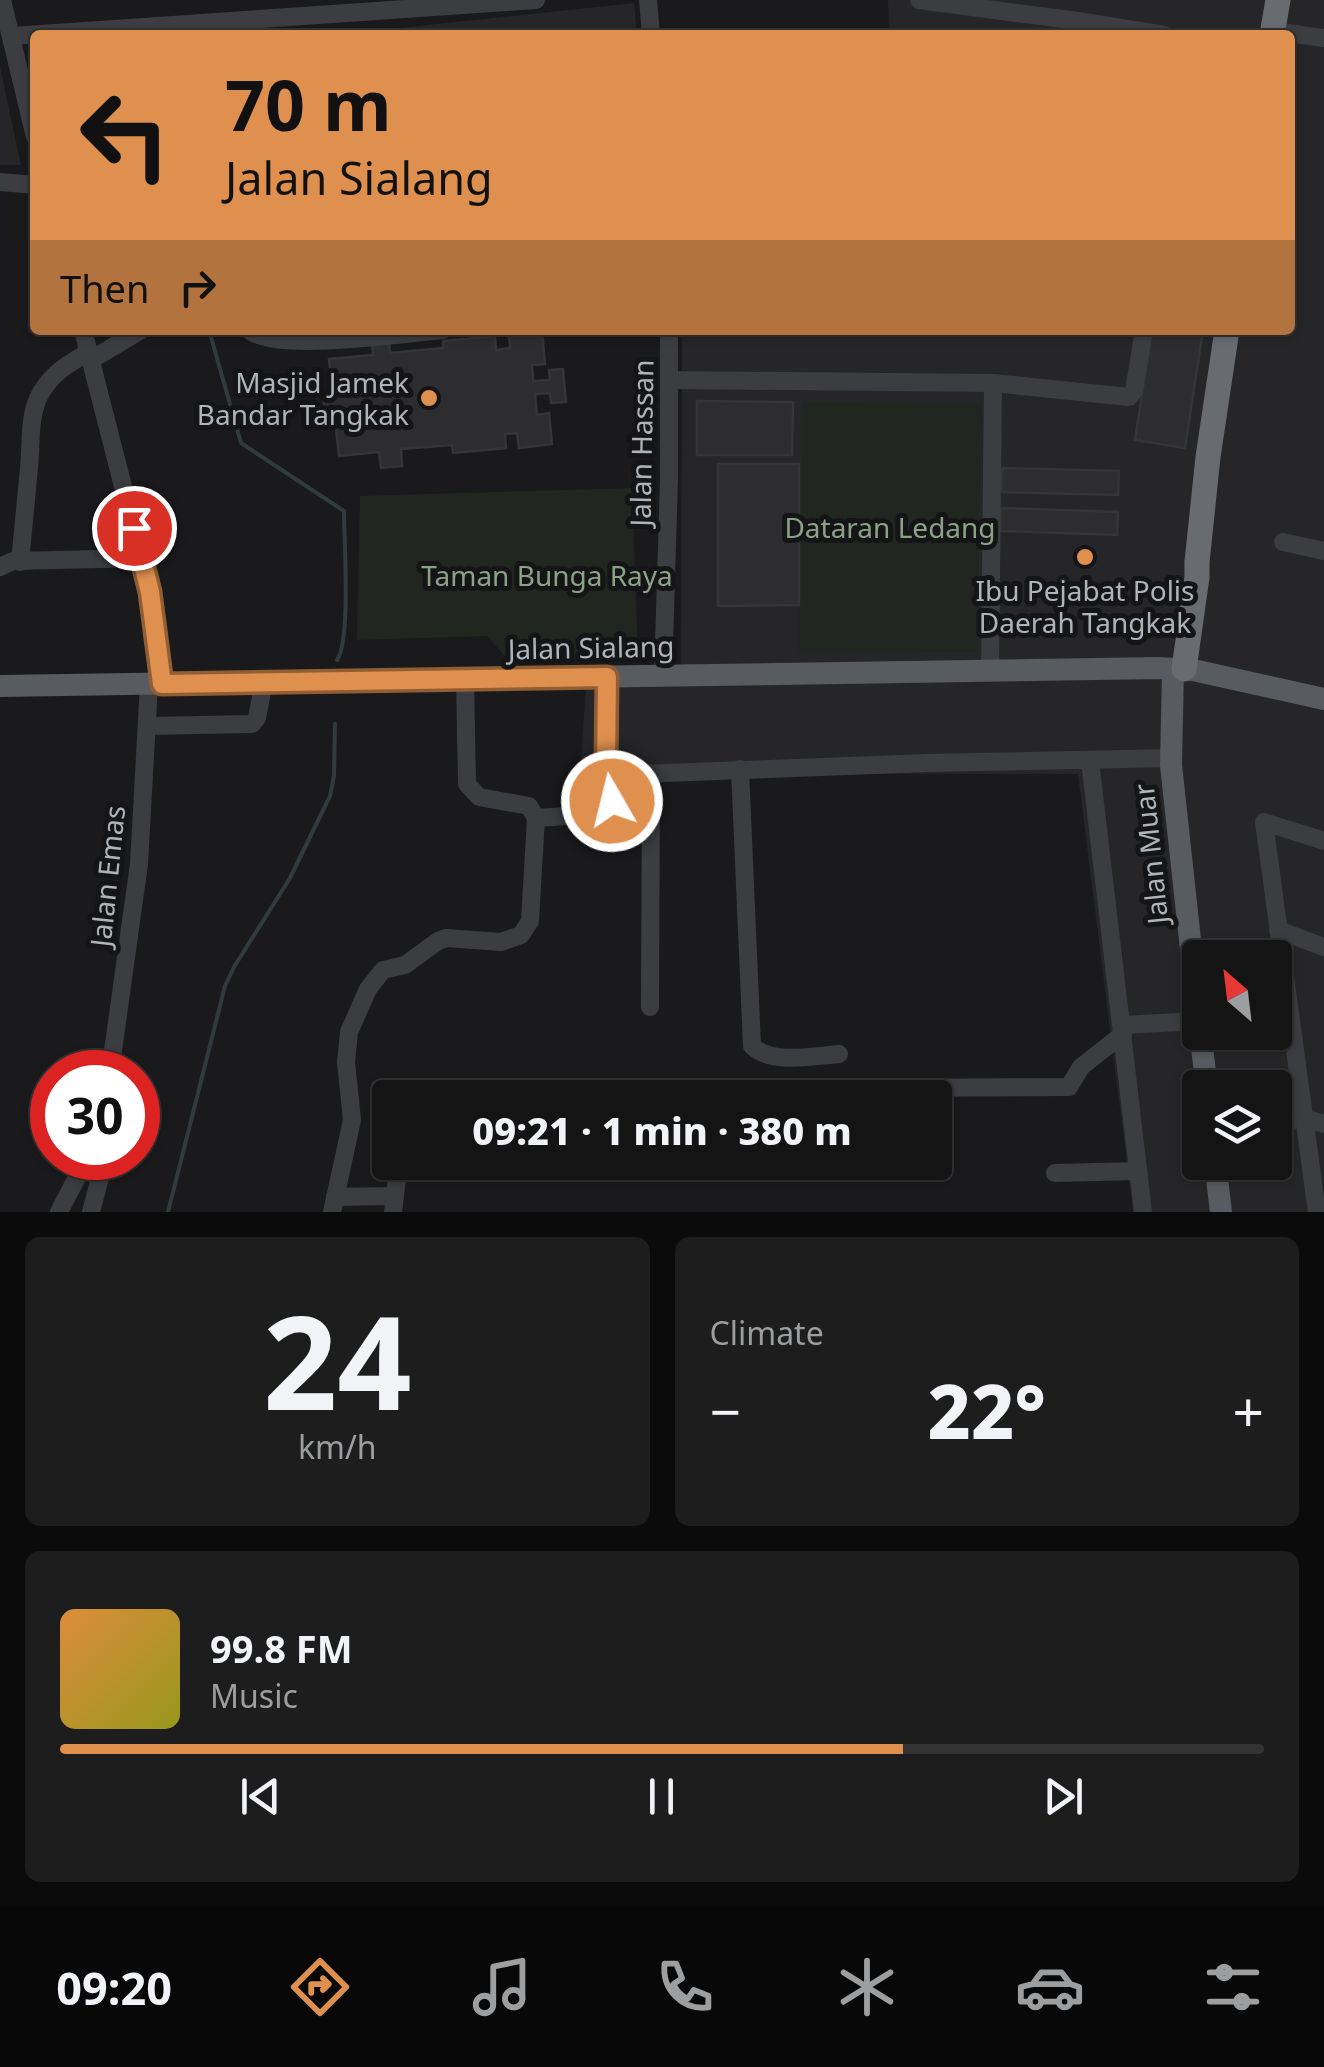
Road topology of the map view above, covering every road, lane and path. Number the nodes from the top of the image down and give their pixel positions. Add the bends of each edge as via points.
1 (2, 0) edge
2 (536, 0) edge
3 (648, 0) edge
4 (919, 0) edge
5 (1278, 0) edge
6 (495, 1) edge
7 (944, 2) edge
8 (307, 7) edge
9 (96, 30) edge
10 (651, 30) edge
11 (1133, 30) edge
12 (1273, 30) edge
13 (30, 35) edge
14 (1295, 35) edge
15 (12, 36) junction
16 (1324, 38) edge
17 (30, 115) edge
18 (0, 182) edge
19 (30, 185) edge
20 (84, 335) edge
21 (131, 335) edge
22 (254, 335) edge
23 (386, 335) edge
24 (670, 335) edge
25 (1143, 335) edge
26 (1226, 335) edge
27 (90, 356) junction
28 (669, 380) junction
29 (993, 383) junction
30 (1283, 542) dead end
31 (1324, 551) edge
32 (142, 558) junction
33 (20, 562) junction
34 (0, 567) edge
35 (1178, 669) junction
36 (990, 671) junction
37 (663, 676) junction
38 (607, 677) junction
39 (465, 679) junction
40 (264, 682) junction
41 (155, 684) junction
42 (0, 686) edge
43 (1324, 700) edge
44 (146, 726) junction
45 (1170, 758) junction
46 (1090, 762) junction
47 (740, 770) junction
48 (614, 774) junction
49 (644, 774) junction
50 (536, 818) junction
51 (1324, 841) edge
52 (1278, 930) junction
53 (1190, 940) edge
54 (1203, 940) edge
55 (1324, 947) edge
56 (650, 1007) dead end
57 (1182, 1023) edge
58 (1122, 1029) junction
59 (113, 1050) edge
60 (839, 1054) dead end
61 (952, 1088) edge
62 (1304, 1118) junction
63 (1292, 1120) edge
64 (1324, 1124) edge
65 (1138, 1170) junction
66 (1055, 1172) dead end
67 (76, 1180) edge
68 (100, 1180) edge
69 (1218, 1180) edge
70 (1229, 1180) edge
71 (334, 1204) edge
72 (394, 1204) edge
73 (59, 1212) edge
74 (91, 1212) edge
75 (1143, 1212) edge
76 (1221, 1212) edge
77 (1232, 1212) edge
78 (1318, 1212) edge

1 - 15 street
2 - 6 street
3 - 10 street
4 - 7 street
5 - 12 highway
6 - 8 street
7 - 11 street
8 - 9 street
13 - 15 street
14 - 16 street
15 - 17 street
18 - 19 street
20 - 27 street, Jalan Emas
21 - 27 street
22 - 23 street via 307,342
24 - 28 street, Jalan Hassan
25 - 29 street via 1129,398
26 - 35 highway via 1197,577
27 - 32 street, Jalan Emas
27 - 33 street via 62,368 37,400
28 - 29 street
28 - 37 street, Jalan Hassan
29 - 36 street
30 - 31 street
32 - 33 street
32 - 41 street, Jalan Emas
33 - 34 street
35 - 36 main road, Jalan Sialang
35 - 43 main road, Jalan Sialang
35 - 45 main road, Jalan Muar
35 - 54 main road, Jalan Muar
36 - 37 main road, Jalan Sialang
37 - 38 main road, Jalan Sialang
38 - 39 main road, Jalan Sialang
38 - 48 street via 606,764
39 - 40 main road, Jalan Sialang
39 - 50 street via 467,784 479,796 529,806
40 - 41 main road, Jalan Sialang
40 - 44 street via 252,724
41 - 42 main road, Jalan Sialang
41 - 44 street, Jalan Emas
44 - 59 street, Jalan Emas via 139,864
45 - 46 street
45 - 53 main road, Jalan Muar
46 - 47 street
46 - 58 street
47 - 49 street
47 - 60 street via 752,1046 766,1055
48 - 49 street
48 - 50 street via 612,801 600,812
49 - 56 street
50 - 71 street via 527,930 501,942 446,938 405,965 383,970 368,989 349,1032 352,1120
51 - 52 street via 1264,822
52 - 55 street
52 - 62 street
57 - 58 street
58 - 61 street via 1080,1067 1069,1087
58 - 65 street
62 - 63 street
62 - 64 street
62 - 78 street
65 - 66 street
65 - 75 street
67 - 73 street
68 - 74 street
69 - 76 main road
70 - 77 main road
71 - 72 street

